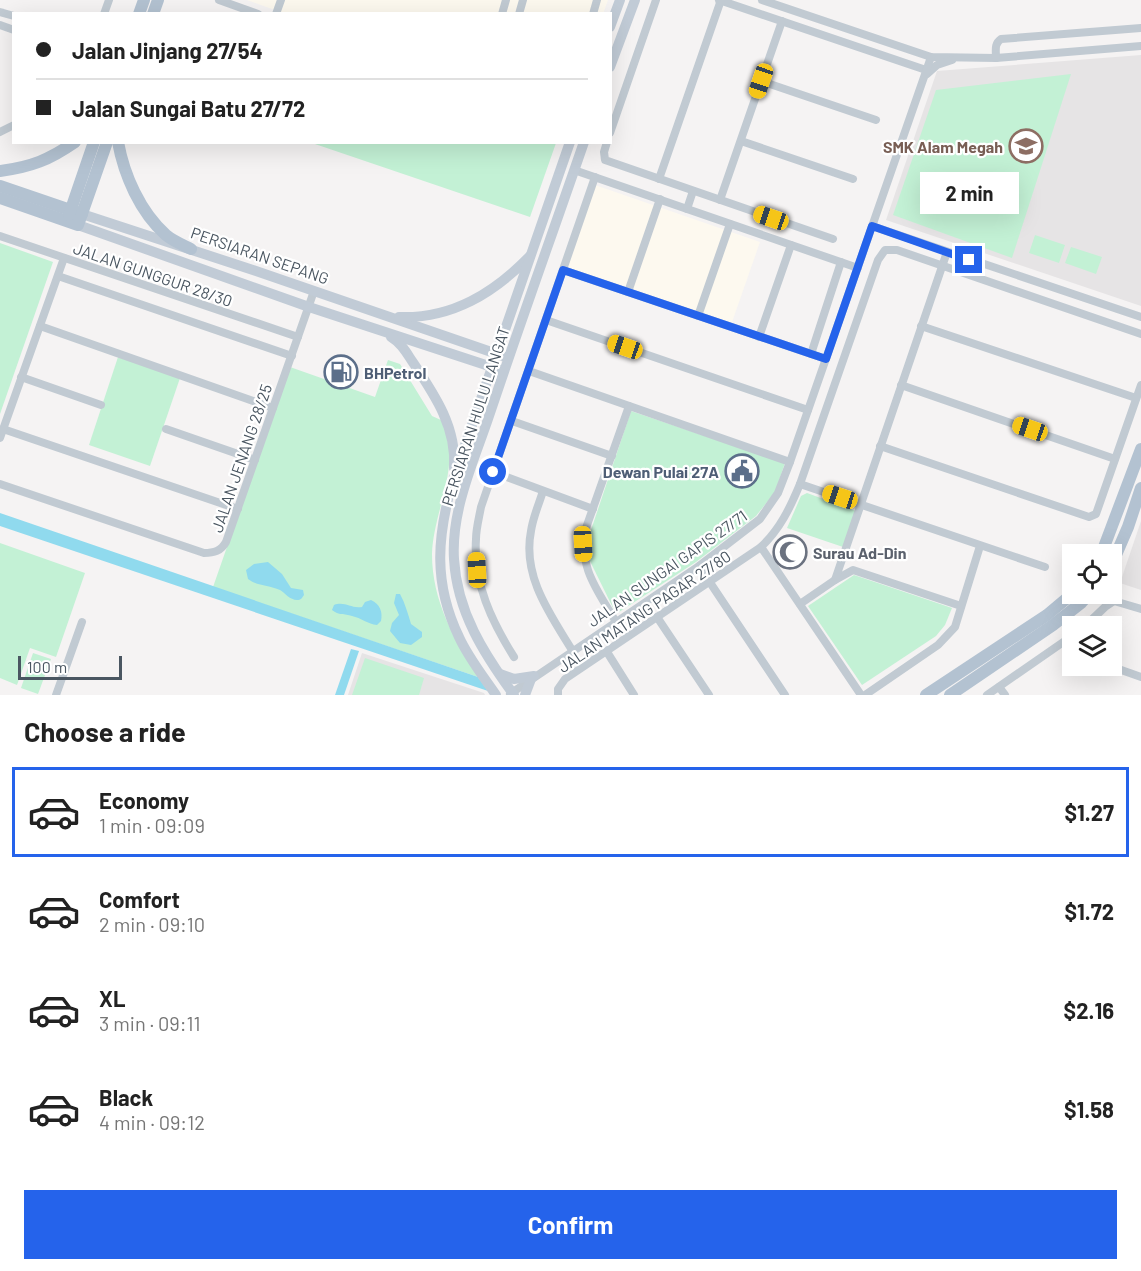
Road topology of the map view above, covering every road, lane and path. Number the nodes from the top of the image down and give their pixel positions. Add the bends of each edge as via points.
1 (219, 0) edge
2 (620, 0) edge
3 (635, 0) edge
4 (656, 0) edge
5 (720, 0) edge
6 (762, 0) edge
7 (773, 2) edge
8 (252, 12) edge
9 (782, 21) junction
10 (612, 22) edge
11 (1141, 28) edge
12 (1141, 46) edge
13 (931, 57) junction
14 (996, 58) junction
15 (957, 59) junction
16 (612, 62) edge
17 (925, 75) junction
18 (761, 81) junction
19 (876, 120) dead end
20 (612, 127) edge
21 (741, 141) junction
22 (72, 144) edge
23 (94, 144) edge
24 (106, 144) edge
25 (119, 144) edge
26 (569, 144) edge
27 (583, 144) edge
28 (606, 144) edge
29 (574, 170) junction
30 (0, 171) edge
31 (595, 177) junction
32 (659, 179) junction
33 (853, 179) dead end
34 (0, 186) edge
35 (693, 190) junction
36 (0, 198) edge
37 (660, 199) junction
38 (720, 200) junction
39 (687, 209) junction
40 (75, 218) junction
41 (730, 224) junction
42 (872, 226) junction
43 (0, 236) edge
44 (833, 238) dead end
45 (791, 245) junction
46 (191, 249) junction
47 (947, 252) junction
48 (532, 254) junction
49 (64, 258) junction
50 (841, 262) junction
51 (942, 266) junction
52 (858, 268) junction
53 (563, 270) junction
54 (57, 276) junction
55 (314, 291) junction
56 (628, 292) junction
57 (309, 307) junction
58 (698, 316) junction
59 (390, 317) junction
60 (1141, 317) edge
61 (546, 320) junction
62 (40, 326) junction
63 (921, 326) junction
64 (384, 331) junction
65 (1141, 334) edge
66 (298, 337) junction
67 (759, 337) junction
68 (497, 354) junction
69 (811, 354) junction
70 (292, 356) junction
71 (508, 358) junction
72 (826, 359) junction
73 (493, 367) junction
74 (504, 370) junction
75 (529, 371) junction
76 (21, 377) junction
77 (901, 385) junction
78 (1141, 385) edge
79 (1136, 398) junction
80 (101, 405) dead end
81 (629, 406) junction
82 (273, 408) junction
83 (808, 410) junction
84 (512, 421) junction
85 (3, 429) junction
86 (166, 429) dead end
87 (0, 438) edge
88 (880, 446) junction
89 (1141, 449) edge
90 (612, 456) junction
91 (1115, 459) junction
92 (255, 460) junction
93 (790, 462) junction
94 (493, 472) junction
95 (453, 480) junction
96 (0, 484) edge
97 (800, 484) junction
98 (1141, 488) edge
99 (543, 491) junction
100 (860, 503) junction
101 (238, 508) junction
102 (593, 509) junction
103 (1105, 544) edge
104 (1121, 544) edge
105 (980, 546) junction
106 (761, 547) junction
107 (699, 566) junction
108 (1045, 567) dead end
109 (834, 580) junction
110 (709, 582) junction
111 (1062, 602) edge
112 (800, 604) junction
113 (1081, 604) edge
114 (962, 606) junction
115 (1141, 609) edge
116 (1096, 616) edge
117 (657, 617) junction
118 (82, 622) dead end
119 (616, 622) junction
120 (1062, 644) edge
121 (573, 651) junction
122 (607, 651) junction
123 (514, 657) dead end
124 (1122, 670) edge
125 (499, 674) junction
126 (1141, 677) edge
127 (532, 678) junction
128 (999, 687) junction
129 (930, 693) edge
130 (511, 694) edge
131 (56, 695) edge
132 (496, 695) edge
133 (525, 695) edge
134 (558, 695) edge
135 (634, 695) edge
136 (709, 695) edge
137 (785, 695) edge
138 (863, 695) edge
139 (950, 695) edge
140 (987, 695) edge
141 (1005, 695) edge

1 - 8 street
2 - 10 main road
3 - 16 main road
4 - 20 street
5 - 9 street
5 - 32 street
6 - 7 street
7 - 13 street
9 - 17 street
9 - 18 street
11 - 14 street via 1001,39 995,47
12 - 14 street
13 - 15 street
13 - 17 street, JALAN SUNGAI GAPIS 27/71
14 - 15 street
15 - 17 street via 937,65
17 - 42 street, JALAN SUNGAI GAPIS 27/71
18 - 19 street
18 - 21 street
21 - 33 street
21 - 38 street
22 - 30 main road via 38,164
23 - 40 main road
24 - 40 main road
25 - 46 main road via 141,203 167,236
26 - 48 main road, PERSIARAN HULU LANGAT
27 - 29 main road, PERSIARAN HULU LANGAT
28 - 32 street via 605,160
29 - 31 street
29 - 71 main road, PERSIARAN HULU LANGAT
31 - 37 street
31 - 53 street
32 - 35 street
34 - 40 main road, PERSIARAN SEPANG
35 - 38 street
35 - 39 street
36 - 40 main road, PERSIARAN SEPANG
37 - 39 street
37 - 56 street
38 - 44 street
39 - 41 street
40 - 46 main road, PERSIARAN SEPANG
40 - 57 main road, PERSIARAN SEPANG
41 - 45 street
41 - 58 street
42 - 47 street
42 - 52 street, JALAN SUNGAI GAPIS 27/71
43 - 49 street, JALAN GUNGGUR 28/30
45 - 50 street
45 - 67 street
46 - 55 main road, PERSIARAN SEPANG
47 - 51 street
47 - 60 street
48 - 59 main road via 478,300 421,317
48 - 68 main road, PERSIARAN HULU LANGAT
49 - 54 street
49 - 66 street, JALAN GUNGGUR 28/30
50 - 52 street
50 - 69 street
51 - 63 street
51 - 65 street, JALAN MATANG PAGAR 27/80
51 - 97 street, JALAN MATANG PAGAR 27/80 via 891,249 880,254
52 - 72 street, JALAN SUNGAI GAPIS 27/71
53 - 56 street
53 - 61 street
54 - 62 street
54 - 70 street
55 - 57 street, JALAN JENANG 28/25
55 - 59 main road, PERSIARAN SEPANG
56 - 58 street
57 - 64 main road, PERSIARAN SEPANG
57 - 66 street, JALAN JENANG 28/25
58 - 67 street
59 - 68 main road, PERSIARAN SEPANG
61 - 75 street
61 - 83 street
62 - 76 street
62 - 82 street
63 - 77 street
63 - 79 street
64 - 73 main road, PERSIARAN SEPANG
64 - 95 main road via 404,349 439,404 453,441
66 - 70 street, JALAN JENANG 28/25
67 - 69 street
68 - 71 main road, PERSIARAN SEPANG
68 - 73 main road, PERSIARAN HULU LANGAT
69 - 72 street
70 - 82 street, JALAN JENANG 28/25
71 - 74 main road, PERSIARAN HULU LANGAT
72 - 83 street, JALAN SUNGAI GAPIS 27/71
73 - 74 main road, PERSIARAN SEPANG
73 - 95 main road, PERSIARAN HULU LANGAT
74 - 125 main road, PERSIARAN HULU LANGAT via 459,510 453,549 465,614
75 - 81 street
75 - 84 street
76 - 80 street
76 - 85 street
77 - 88 street
77 - 91 street
78 - 79 street
79 - 91 street
81 - 90 street
81 - 93 street
82 - 92 street, JALAN JENANG 28/25
83 - 93 street, JALAN SUNGAI GAPIS 27/71
84 - 90 street
84 - 94 street
85 - 87 street
85 - 101 street
86 - 92 street
88 - 91 street via 1089,517 1095,514
88 - 100 street
89 - 103 main road
90 - 102 street
92 - 101 street, JALAN JENANG 28/25
93 - 107 street, JALAN SUNGAI GAPIS 27/71 via 778,493 760,519
94 - 99 street
94 - 123 street via 475,540 477,570 486,606
95 - 132 main road, PERSIARAN HULU LANGAT via 440,540 441,581 459,639
96 - 101 street, JALAN JENANG 28/25 via 204,553 224,547
97 - 100 street
97 - 106 street, JALAN MATANG PAGAR 27/80 via 783,521
98 - 104 main road
99 - 102 street
99 - 121 street via 530,532 532,572 544,604
100 - 105 street
100 - 109 street
102 - 119 street via 583,544 584,559
105 - 108 street
105 - 114 street
106 - 110 street, JALAN MATANG PAGAR 27/80
106 - 112 street
107 - 110 street
107 - 119 street, JALAN SUNGAI GAPIS 27/71
109 - 112 street
109 - 114 street via 853,570
110 - 117 street, JALAN MATANG PAGAR 27/80
110 - 137 street
111 - 129 main road
112 - 138 street
113 - 139 main road
114 - 138 street via 955,627 938,645
115 - 116 street via 1114,602
117 - 122 street, JALAN MATANG PAGAR 27/80
117 - 136 street
118 - 131 street
119 - 121 street, JALAN SUNGAI GAPIS 27/71
120 - 128 street
121 - 127 street, JALAN SUNGAI GAPIS 27/71
122 - 134 street, JALAN MATANG PAGAR 27/80 via 565,679
122 - 135 street
124 - 126 street
125 - 127 main road via 514,679
125 - 130 main road, PERSIARAN HULU LANGAT
127 - 130 street, JALAN SUNGAI GAPIS 27/71
127 - 133 main road
128 - 140 street
128 - 141 street

